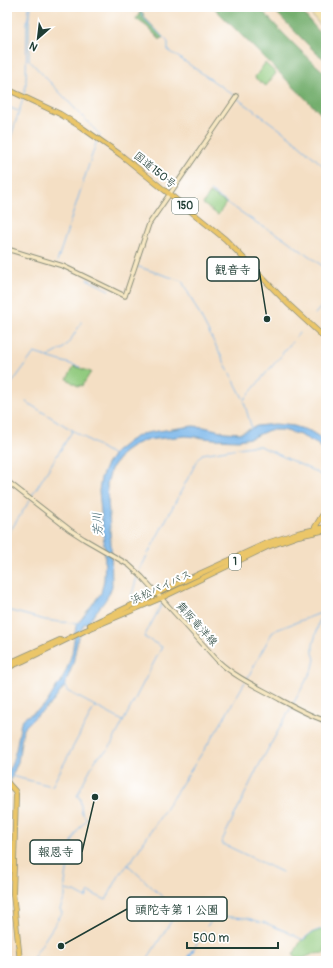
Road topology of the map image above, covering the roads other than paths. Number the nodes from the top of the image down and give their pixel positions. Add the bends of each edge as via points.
1 (7, 89) edge
2 (238, 97) dead end
3 (169, 194) junction
4 (7, 249) edge
5 (326, 339) edge
6 (7, 481) edge
7 (326, 509) edge
8 (326, 513) edge
9 (326, 527) edge
10 (315, 530) junction
11 (326, 530) edge
12 (159, 598) junction
13 (87, 628) junction
14 (68, 637) junction
15 (7, 664) edge
16 (7, 668) edge
17 (326, 721) edge
18 (9, 784) edge
19 (20, 961) edge

1 - 3 highway, 国道150号 / 150 via 55,111 82,127
2 - 3 main road
3 - 4 main road via 147,228 125,296 63,266
3 - 5 highway, 国道150号 / 150 via 225,239
6 - 12 main road, 舞阪竜洋線 via 70,530 128,564
7 - 10 highway
8 - 10 highway
9 - 10 highway, 浜松バイパス / 1
10 - 11 highway, 浜松バイパス / 1
10 - 12 highway, 浜松バイパス / 1 via 267,547
10 - 12 highway, 浜松バイパス / 1 via 267,543
12 - 13 highway, 浜松バイパス / 1
12 - 13 highway, 浜松バイパス / 1 via 109,616
12 - 17 main road, 舞阪竜洋線 via 228,669 298,709
13 - 14 highway, 浜松バイパス / 1
14 - 15 highway, 浜松バイパス / 1
14 - 16 highway, 浜松バイパス / 1
18 - 19 highway via 16,794 13,893

